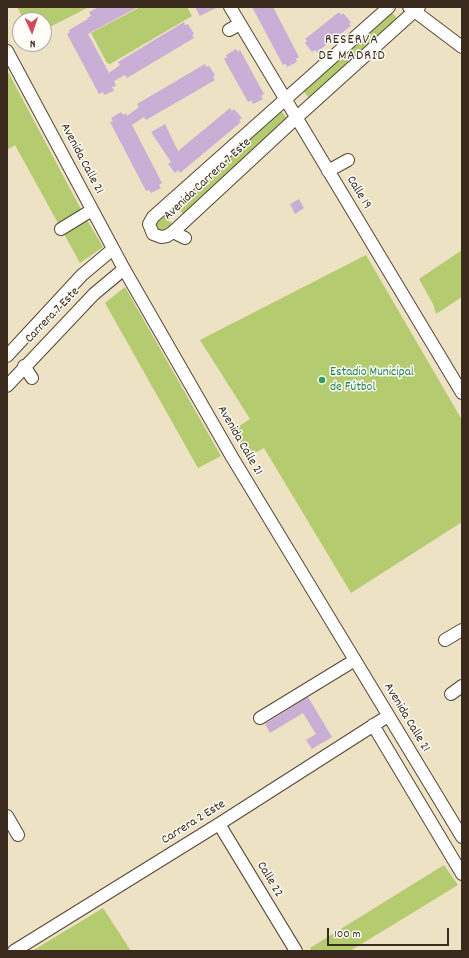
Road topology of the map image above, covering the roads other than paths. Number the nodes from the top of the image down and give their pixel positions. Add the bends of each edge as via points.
1 (230, 7) edge
2 (389, 7) edge
3 (414, 8) edge
4 (240, 24) junction
5 (229, 30) dead end
6 (462, 47) edge
7 (7, 51) edge
8 (286, 100) junction
9 (296, 118) junction
10 (348, 160) dead end
11 (328, 171) junction
12 (92, 210) junction
13 (61, 229) dead end
14 (173, 232) junction
15 (185, 238) dead end
16 (113, 249) junction
17 (124, 269) junction
18 (7, 356) edge
19 (24, 366) junction
20 (32, 378) dead end
21 (7, 386) edge
22 (462, 393) edge
23 (462, 630) edge
24 (445, 640) dead end
25 (355, 660) junction
26 (462, 686) edge
27 (451, 694) dead end
28 (388, 716) junction
29 (260, 718) dead end
30 (373, 726) junction
31 (7, 816) edge
32 (219, 824) junction
33 (18, 835) dead end
34 (462, 837) edge
35 (461, 870) edge
36 (14, 951) edge
37 (296, 951) edge

1 - 4 street, Calle 19
2 - 8 street, Avenida Carrera 7 Este
3 - 6 street
3 - 9 street, Avenida Carrera 7 Este
4 - 5 street
4 - 8 street, Calle 19
7 - 12 street, Avenida Calle 21
8 - 9 street, Calle 19
8 - 14 street, Avenida Carrera 7 Este via 153,216 149,224 153,234 160,237
9 - 11 street, Calle 19
9 - 14 street, Avenida Carrera 7 Este
10 - 11 street
11 - 22 street, Calle 19
12 - 13 street
12 - 16 street, Avenida Calle 21
14 - 15 street
16 - 17 street, Avenida Calle 21
16 - 18 street, Carrera 7 Este via 82,275
17 - 19 street, Carrera 7 Este via 94,294
17 - 25 street, Avenida Calle 21 via 232,457
19 - 20 street
19 - 21 street, Carrera 7 Este
23 - 24 street
25 - 28 street, Avenida Calle 21
25 - 29 street
26 - 27 street
28 - 30 street, Carrera 2 Este
28 - 34 street, Avenida Calle 21
30 - 32 street, Carrera 2 Este
30 - 35 street via 426,825
31 - 33 street
32 - 36 street, Carrera 2 Este
32 - 37 street, Calle 22 via 274,924

